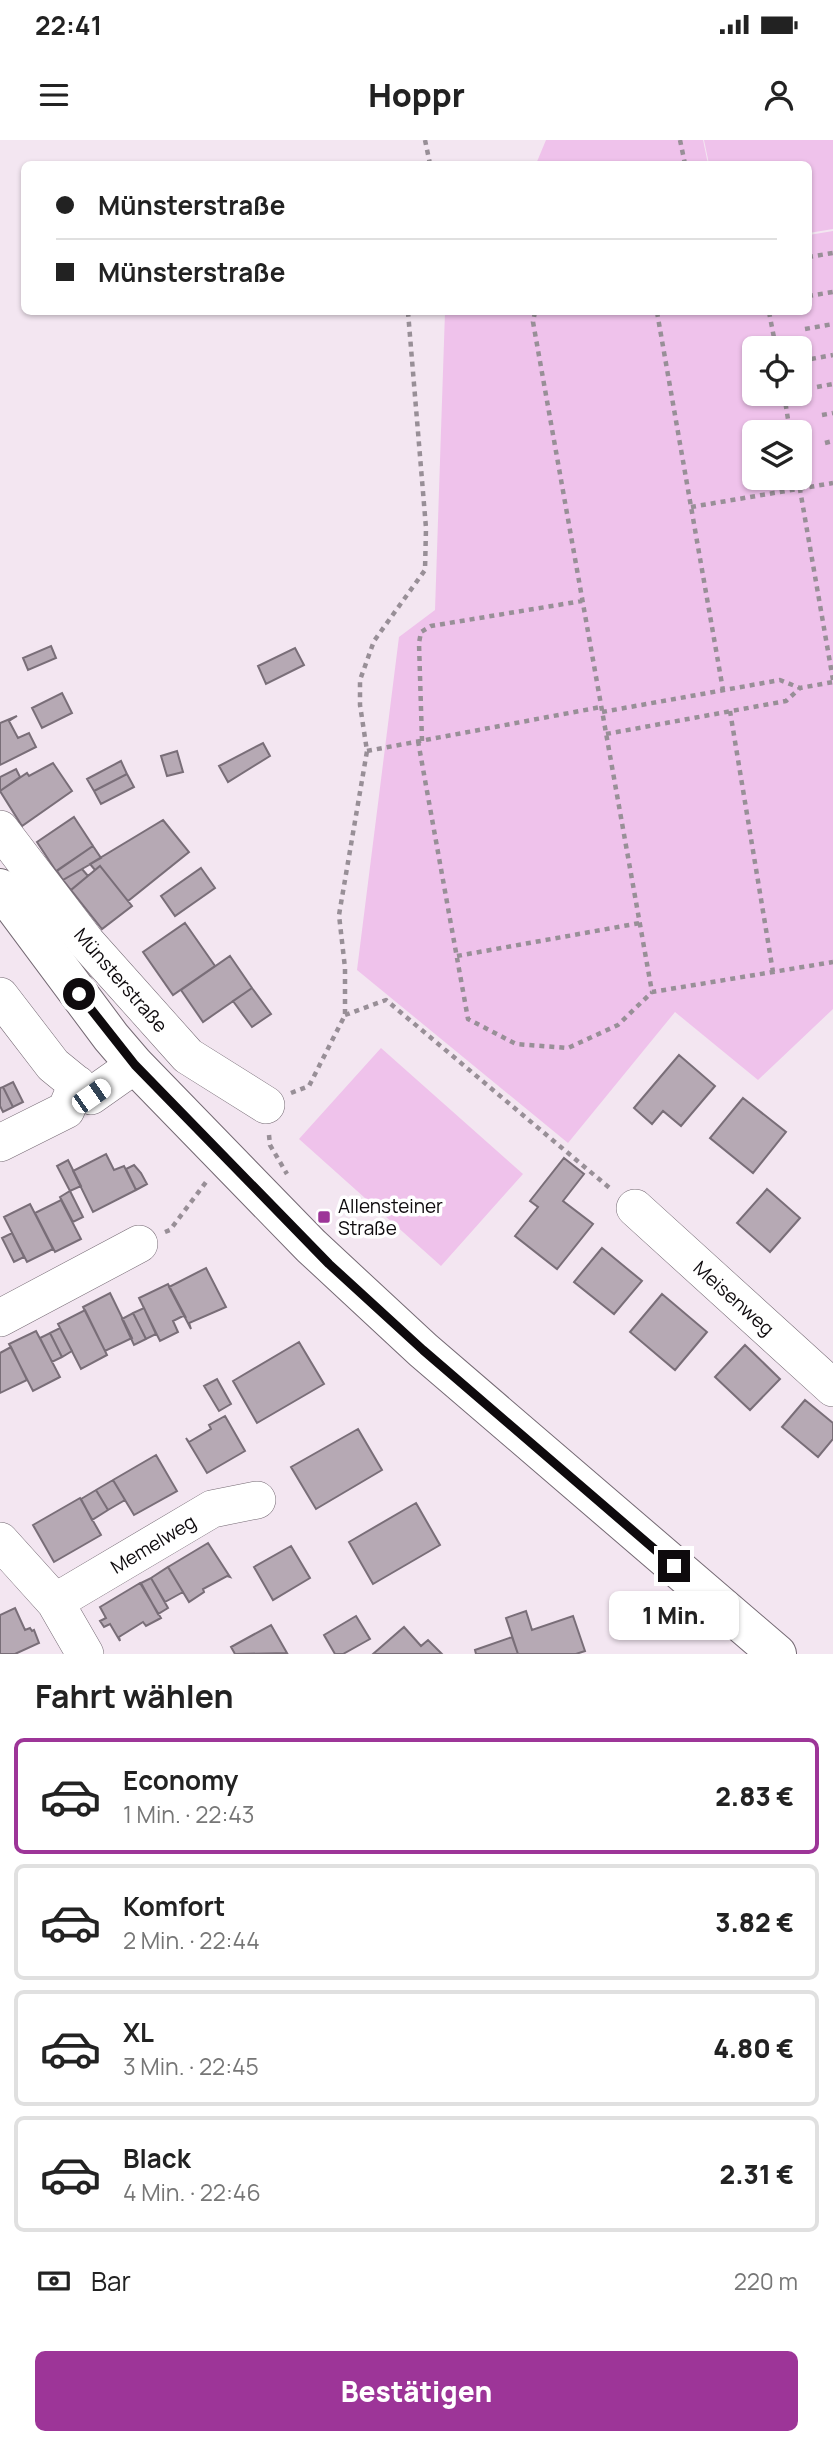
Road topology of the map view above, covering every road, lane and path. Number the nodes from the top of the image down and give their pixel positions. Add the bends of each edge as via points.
1 (425, 140) edge
2 (680, 140) edge
3 (429, 161) edge
4 (684, 161) edge
5 (833, 253) edge
6 (812, 256) edge
7 (833, 292) edge
8 (812, 295) edge
9 (408, 315) edge
10 (534, 315) edge
11 (658, 315) edge
12 (770, 315) edge
13 (833, 324) edge
14 (805, 329) dead end
15 (774, 336) edge
16 (833, 355) edge
17 (812, 359) edge
18 (833, 384) edge
19 (817, 387) dead end
20 (833, 413) edge
21 (822, 415) dead end
22 (833, 442) edge
23 (825, 443) dead end
24 (833, 483) edge
25 (812, 487) edge
26 (794, 490) edge
27 (800, 490) edge
28 (691, 507) junction
29 (582, 601) junction
30 (833, 681) edge
31 (800, 688) junction
32 (723, 690) junction
33 (602, 709) junction
34 (730, 711) junction
35 (606, 734) junction
36 (420, 741) junction
37 (368, 751) junction
38 (0, 829) edge
39 (0, 888) edge
40 (640, 923) junction
41 (457, 956) junction
42 (833, 962) edge
43 (774, 972) junction
44 (652, 992) junction
45 (0, 996) edge
46 (345, 1015) junction
47 (135, 1065) junction
48 (77, 1084) junction
49 (266, 1105) junction
50 (0, 1143) edge
51 (225, 1156) junction
52 (290, 1179) dead end
53 (635, 1208) joint
54 (139, 1244) joint
55 (0, 1318) edge
56 (833, 1388) edge
57 (257, 1500) dead end
58 (0, 1541) edge
59 (55, 1602) junction
60 (85, 1654) edge
61 (777, 1654) edge

1 - 3 path
2 - 4 path
5 - 6 path
7 - 8 path
9 - 37 path via 426,528 425,570 374,641 360,680
10 - 29 path
11 - 28 path
12 - 15 path
13 - 14 path
16 - 17 path
18 - 19 path
20 - 21 path
22 - 23 path
24 - 25 path
26 - 28 path
27 - 30 path
28 - 32 path
29 - 33 path
29 - 36 path via 430,626 421,632
30 - 31 path
31 - 32 path via 780,680
31 - 34 path via 786,701
32 - 33 path
33 - 35 path
33 - 36 path
34 - 35 path
34 - 43 path
35 - 40 path
36 - 37 path
36 - 41 path
37 - 46 path via 339,915
38 - 49 street, Münsterstraße via 87,943 188,1056
39 - 47 main road, Münsterstraße
40 - 41 path
40 - 44 path
41 - 44 path via 468,1019 516,1044 568,1048 618,1025
42 - 43 path
43 - 44 path
45 - 48 street via 53,1065
46 - 49 path via 309,1086
46 - 53 path via 386,1000
47 - 48 street via 91,1096
47 - 51 main road, Münsterstraße
48 - 50 street via 66,1110
49 - 52 path via 270,1145
51 - 54 path via 170,1230
51 - 61 main road, Münsterstraße via 329,1264 423,1350
53 - 56 street, Meisenweg
54 - 55 street
57 - 59 street, Memelweg via 212,1509
58 - 59 street
59 - 60 street

